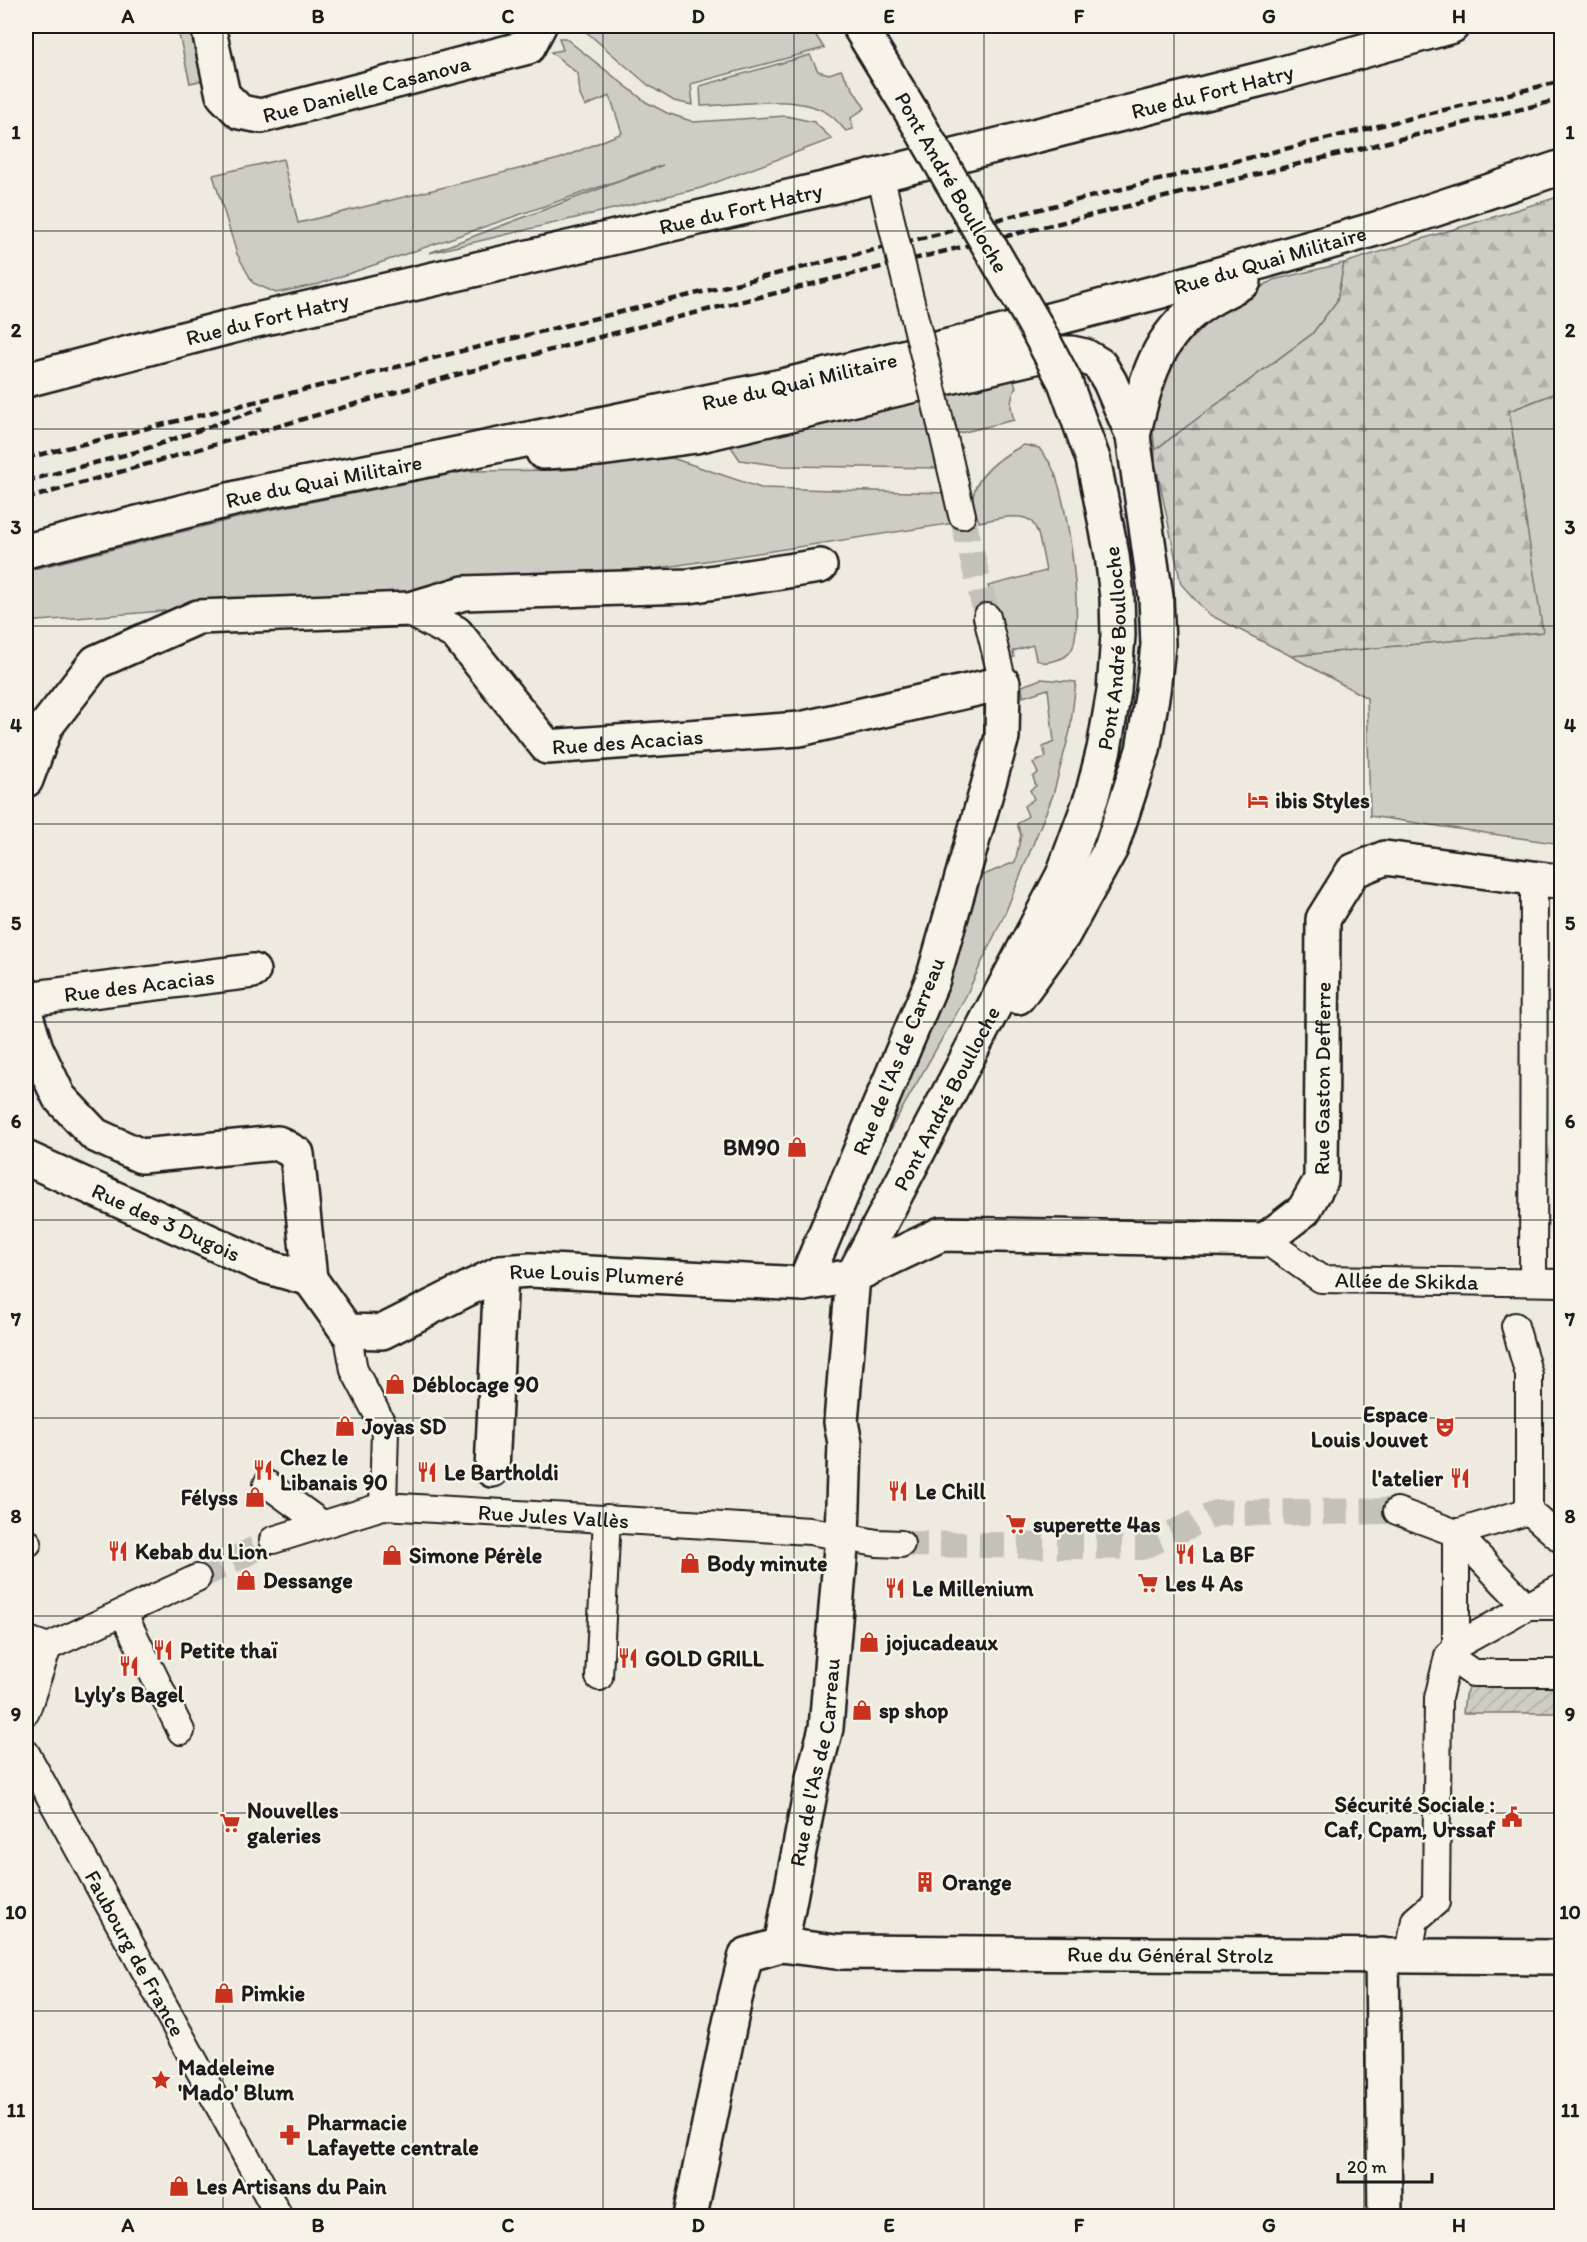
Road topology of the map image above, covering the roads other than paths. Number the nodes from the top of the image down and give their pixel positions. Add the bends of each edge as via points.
1 (208, 26) edge
2 (539, 26) edge
3 (859, 26) edge
4 (1452, 26) edge
5 (1562, 167) edge
6 (880, 174) junction
7 (1299, 251) junction
8 (26, 380) edge
9 (1133, 436) junction
10 (433, 459) junction
11 (963, 515) tunnel mouth
12 (26, 551) edge
13 (820, 566) dead end
14 (410, 609) junction
15 (987, 618) tunnel mouth
16 (1003, 683) junction
17 (26, 780) edge
18 (1548, 881) edge
19 (253, 971) dead end
20 (26, 999) edge
21 (26, 1016) edge
22 (958, 1078) junction
23 (26, 1158) edge
24 (1265, 1240) junction
25 (501, 1272) junction
26 (853, 1276) junction
27 (310, 1279) junction
28 (1533, 1282) junction
29 (1562, 1283) edge
30 (804, 1284) junction
31 (1515, 1326) dead end
32 (347, 1331) junction
33 (492, 1470) dead end
34 (267, 1484) dead end
35 (383, 1506) junction
36 (1397, 1510) tunnel mouth
37 (1529, 1511) junction
38 (607, 1518) junction
39 (322, 1524) junction
40 (1456, 1533) junction
41 (842, 1536) junction
42 (273, 1540) tunnel mouth
43 (1562, 1540) edge
44 (901, 1544) tunnel mouth
45 (197, 1578) tunnel mouth
46 (1562, 1587) edge
47 (1526, 1606) junction
48 (1562, 1606) edge
49 (123, 1613) junction
50 (37, 1643) edge
51 (1452, 1651) junction
52 (1562, 1673) edge
53 (599, 1677) dead end
54 (26, 1712) edge
55 (181, 1731) dead end
56 (26, 1753) edge
57 (781, 1945) junction
58 (1396, 1955) junction
59 (1562, 1956) edge
60 (279, 2217) edge
61 (690, 2217) edge
62 (1385, 2217) edge

1 - 2 street, Rue Danielle Casanova via 223,95 240,112 261,116 528,47
3 - 22 street, Pont André Boulloche, bridge via 1065,382 1093,459 1117,597 1114,691 1092,796 1063,875
4 - 6 street, Rue du Fort Hatry via 1273,76
5 - 7 street, Rue du Quai Militaire
6 - 8 street, Rue du Fort Hatry via 248,322
6 - 11 street, bridge
7 - 9 street via 1203,304 1178,325 1151,367
7 - 10 street, Rue du Quai Militaire via 1127,300 782,386
9 - 10 street via 1100,365 1085,356 1052,353 696,436 600,449
9 - 22 street via 1156,597 1158,645 1143,750 1111,848 1085,897 1063,935
10 - 12 street, Rue du Quai Militaire via 261,492
13 - 14 street via 689,586 464,593
14 - 16 street, Rue des Acacias via 456,633 547,747 800,729
14 - 17 street, Rue des Acacias via 198,617 96,662 46,726
15 - 16 street
16 - 30 street, Rue de l'As de Carreau via 1002,737 933,979
18 - 24 street, Rue Gaston Defferre via 1385,858 1353,871 1323,919 1321,1180 1305,1210
18 - 28 street
19 - 20 street, Rue des Acacias
21 - 27 street via 59,1097 95,1135 141,1156 278,1143 297,1154
22 - 26 street, Pont André Boulloche
23 - 27 street, Rue des 3 Dugois via 261,1265
24 - 26 street via 941,1233
24 - 28 street, Allée de Skikda via 1321,1278
25 - 30 street, Rue Louis Plumeré via 530,1270
25 - 32 street, Rue Louis Plumeré via 382,1332
25 - 33 street
26 - 30 street, Rue Louis Plumeré
26 - 41 street, Rue de l'As de Carreau via 841,1422 845,1443
27 - 32 street
28 - 29 street, Allée de Skikda
31 - 37 street via 1529,1375
32 - 35 street via 354,1370 385,1430
34 - 39 street
35 - 38 street, Rue Jules Vallès
35 - 39 street, Rue Jules Vallès
36 - 40 street
37 - 40 street
37 - 43 street
38 - 41 street, Rue Jules Vallès
38 - 53 street
39 - 42 street, Rue Jules Vallès
40 - 47 street
40 - 51 street
41 - 44 street, Rue Jules Vallès
41 - 57 street, Rue de l'As de Carreau via 826,1728
45 - 49 street
46 - 47 street
47 - 48 street
47 - 51 street
49 - 50 street
49 - 55 street
50 - 54 street
51 - 52 street via 1473,1673
51 - 58 street via 1438,1698 1436,1902 1415,1920
56 - 60 street, Faubourg de France
57 - 58 street, Rue du Général Strolz via 836,1952
57 - 61 street via 746,1955
58 - 59 street, Rue du Général Strolz
58 - 62 street

